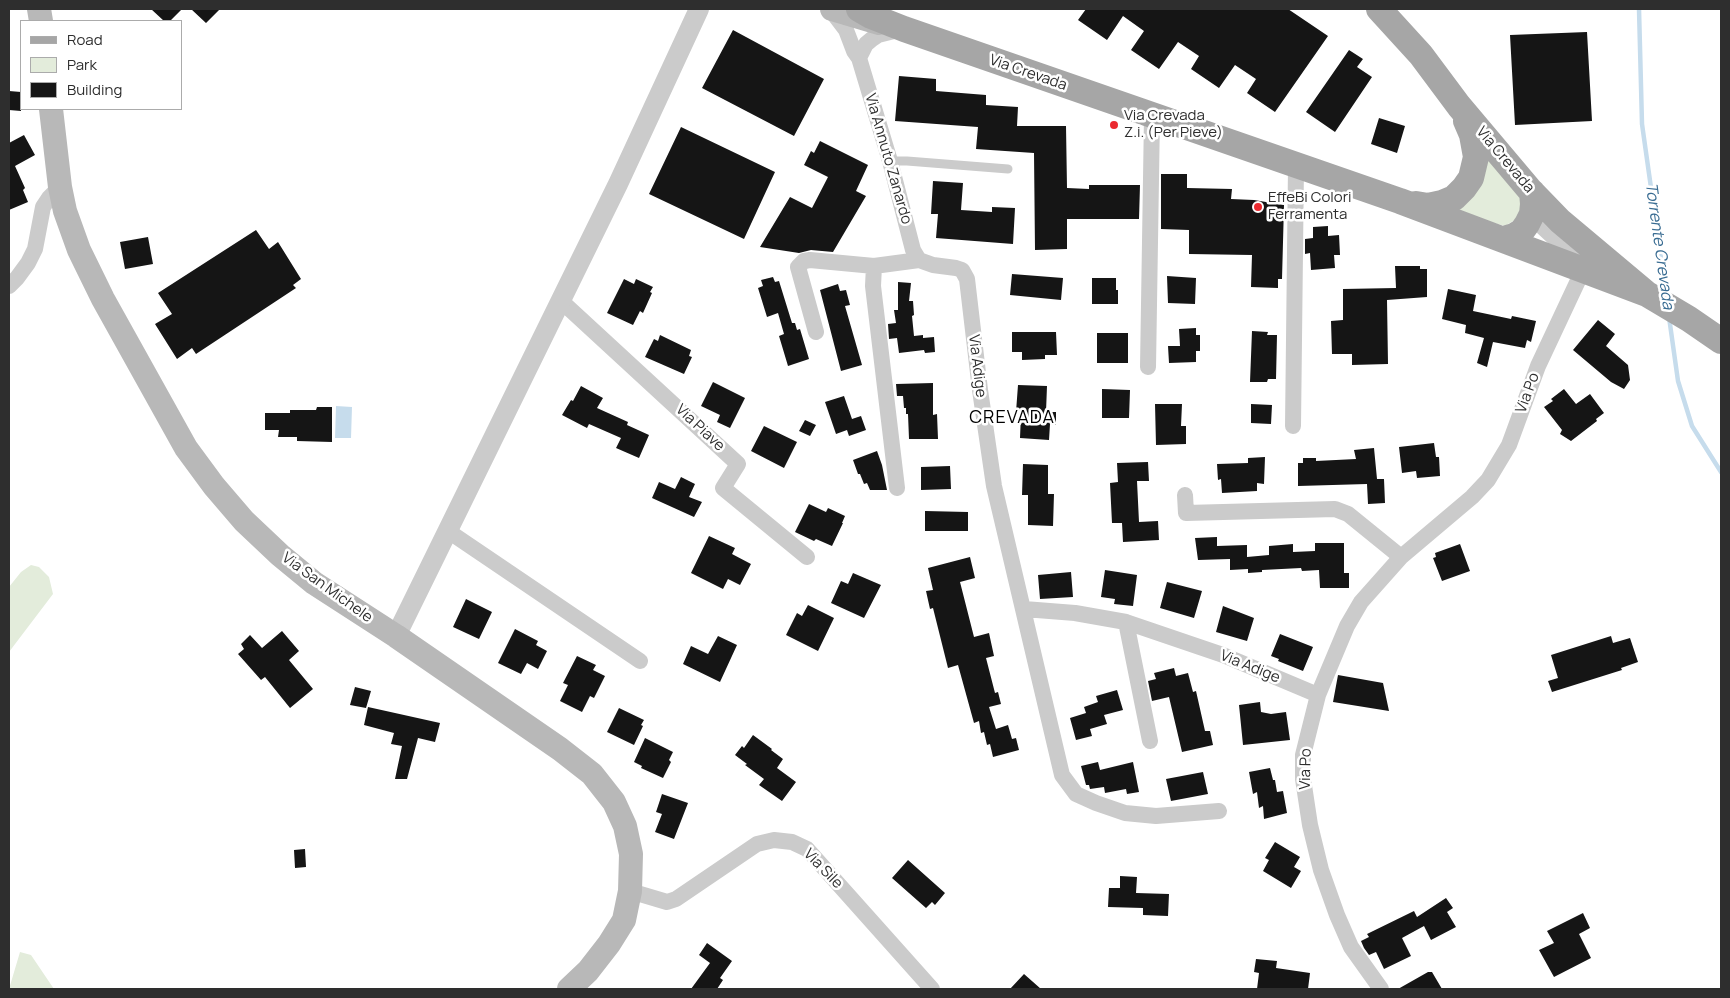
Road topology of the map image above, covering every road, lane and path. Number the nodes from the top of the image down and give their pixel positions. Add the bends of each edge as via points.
1 (698, 9) edge
2 (831, 9) edge
3 (859, 9) edge
4 (1379, 9) edge
5 (904, 29) junction
6 (859, 58) junction
7 (1459, 106) junction
8 (51, 110) edge
9 (1152, 116) junction
10 (890, 161) junction
11 (1296, 166) junction
12 (1008, 169) dead end
13 (60, 187) junction
14 (1400, 201) junction
15 (1532, 203) junction
16 (1504, 239) junction
17 (919, 260) junction
18 (874, 266) junction
19 (1584, 270) junction
20 (9, 286) edge
21 (1647, 294) junction
22 (560, 300) junction
23 (816, 332) dead end
24 (1721, 341) edge
25 (1148, 367) dead end
26 (1293, 426) dead end
27 (897, 488) dead end
28 (1185, 495) dead end
29 (448, 531) junction
30 (807, 557) dead end
31 (1401, 557) junction
32 (1024, 609) junction
33 (1126, 622) junction
34 (396, 636) junction
35 (640, 661) dead end
36 (1318, 695) junction
37 (1150, 741) dead end
38 (1219, 811) dead end
39 (630, 892) junction
40 (569, 989) edge
41 (932, 989) edge
42 (1381, 989) edge

1 - 22 street via 618,184
2 - 5 main road, Via Crevada
2 - 6 street, Via Annuto Zanardo via 846,30
3 - 5 main road, Via Crevada
4 - 7 main road, Via Crevada
5 - 6 street via 878,35 866,44
5 - 9 main road, Via Crevada
6 - 10 street, Via Annuto Zanardo
7 - 14 main road via 1475,146 1471,178 1454,198 1442,203 1428,206
7 - 15 main road, Via Crevada
8 - 13 main road, Via San Michele
9 - 11 main road, Via Crevada
9 - 25 street
10 - 12 lane
10 - 17 street, Via Annuto Zanardo via 913,250
11 - 14 main road, Via Crevada
11 - 26 street
13 - 20 street via 44,207 28,263
13 - 34 main road, Via San Michele via 79,250 103,299 186,448 214,486 280,555 314,583
14 - 16 main road, Via Crevada
15 - 16 main road via 1522,231
15 - 19 street via 1538,224 1581,263
15 - 21 main road, Via Crevada via 1560,221
16 - 19 main road, Via Crevada
17 - 18 street, Via Adige
17 - 32 street, Via Adige via 962,270 967,279 994,486
18 - 23 street, Via Adige via 810,260 798,267
18 - 27 street via 873,286
19 - 21 main road, Via Crevada
19 - 31 street, Via Po via 1538,366 1510,445 1498,466 1472,497
21 - 24 main road, Via Crevada
22 - 29 street
22 - 30 street, Via Piave via 738,464 723,488
28 - 31 street via 1186,513 1335,509 1348,514
29 - 34 street
29 - 35 street
31 - 36 street, Via Po via 1361,602 1346,626
32 - 33 street, Via Adige
32 - 38 street, Via Adige via 1062,775 1076,794 1125,813 1148,816
33 - 36 street, Via Adige via 1223,655
33 - 37 street
34 - 39 main road, Via San Michele via 592,774 614,802 626,826 631,854
36 - 42 street, Via Po via 1303,755 1302,779 1310,825 1337,915 1351,947
39 - 40 main road, Via San Michele via 624,920 609,944
39 - 41 street, Via Sile via 667,902 757,844 774,840 792,842 807,849

